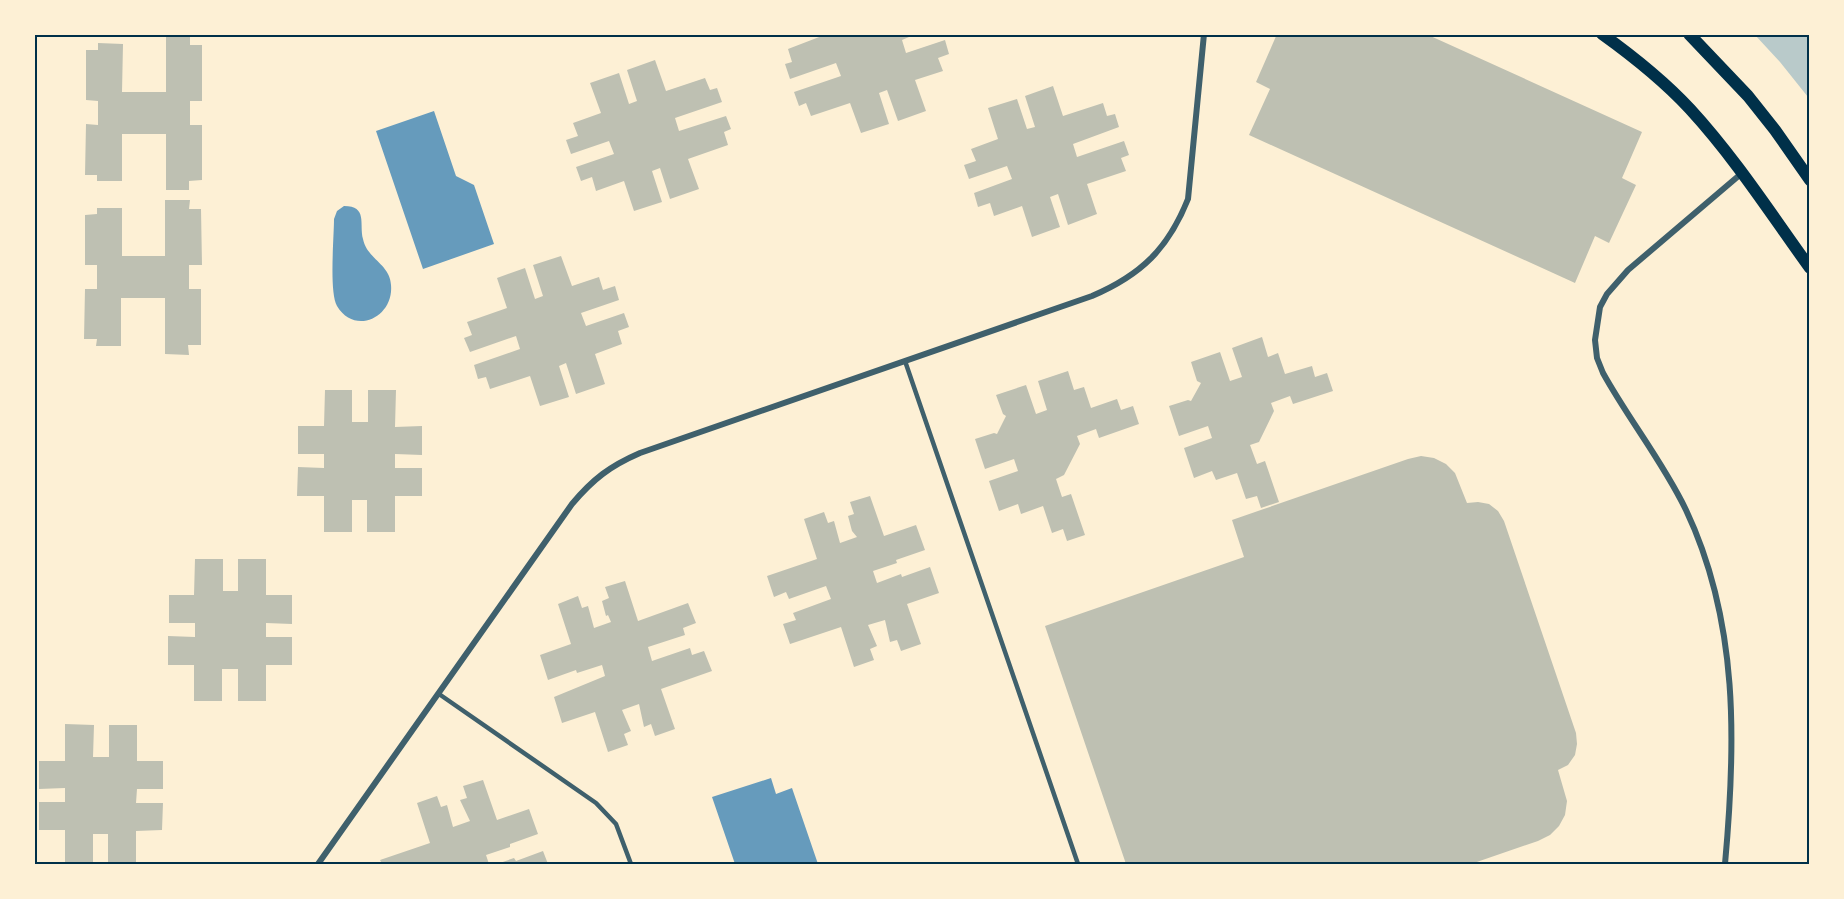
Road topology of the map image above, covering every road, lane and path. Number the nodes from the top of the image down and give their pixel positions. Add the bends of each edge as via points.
1 (1204, 34) edge
2 (1602, 34) edge
3 (1689, 34) edge
4 (1742, 173) junction
5 (1809, 180) edge
6 (1809, 268) edge
7 (905, 361) junction
8 (438, 694) junction
9 (318, 864) edge
10 (631, 864) edge
11 (1078, 864) edge
12 (1725, 864) edge

1 - 7 street via 1188,199 1167,242 1134,274 1113,287
2 - 4 main road via 1689,108
3 - 5 main road via 1748,96
4 - 6 main road
4 - 12 street via 1617,281 1600,307 1595,340 1603,374 1686,510 1721,614 1733,741
7 - 8 street via 640,453 598,476 572,504
7 - 11 lane
8 - 9 street
8 - 10 lane via 596,803 616,824

